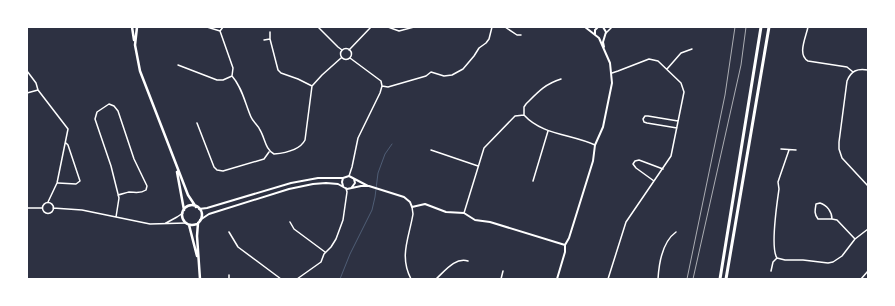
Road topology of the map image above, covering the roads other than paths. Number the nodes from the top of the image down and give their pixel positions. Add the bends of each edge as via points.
1 (132, 27) edge
2 (137, 27) edge
3 (207, 27) edge
4 (223, 27) edge
5 (318, 27) edge
6 (371, 27) edge
7 (388, 27) edge
8 (414, 27) edge
9 (492, 27) edge
10 (505, 27) edge
11 (585, 27) edge
12 (598, 27) edge
13 (603, 27) edge
14 (612, 27) edge
15 (761, 27) edge
16 (770, 27) edge
17 (808, 27) edge
18 (220, 31) junction
19 (270, 32) dead end
20 (595, 34) junction
21 (521, 35) dead end
22 (606, 35) junction
23 (599, 38) junction
24 (270, 39) junction
25 (264, 40) dead end
26 (135, 45) junction
27 (692, 49) dead end
28 (342, 50) junction
29 (349, 50) junction
30 (604, 50) junction
31 (341, 58) junction
32 (350, 58) junction
33 (178, 65) dead end
34 (667, 69) junction
35 (868, 70) edge
36 (27, 71) edge
37 (853, 72) junction
38 (612, 73) junction
39 (232, 76) junction
40 (561, 79) dead end
41 (312, 86) junction
42 (382, 86) junction
43 (38, 90) junction
44 (27, 93) edge
45 (524, 115) junction
46 (679, 121) junction
47 (197, 123) dead end
48 (677, 128) junction
49 (548, 131) junction
50 (66, 143) junction
51 (595, 145) junction
52 (781, 149) dead end
53 (431, 150) dead end
54 (788, 150) junction
55 (796, 150) dead end
56 (269, 152) junction
57 (176, 164) junction
58 (478, 166) junction
59 (663, 169) junction
60 (349, 176) junction
61 (343, 178) junction
62 (354, 179) junction
63 (533, 180) dead end
64 (654, 182) junction
65 (57, 183) junction
66 (342, 186) junction
67 (369, 186) junction
68 (868, 186) edge
69 (346, 188) junction
70 (350, 188) junction
71 (347, 192) junction
72 (118, 195) junction
73 (48, 202) junction
74 (412, 206) junction
75 (27, 208) edge
76 (42, 208) junction
77 (53, 208) junction
78 (197, 208) junction
79 (184, 211) junction
80 (464, 213) junction
81 (116, 217) junction
82 (832, 219) junction
83 (199, 222) junction
84 (290, 222) dead end
85 (164, 224) junction
86 (188, 224) junction
87 (868, 229) edge
88 (229, 232) dead end
89 (676, 232) dead end
90 (855, 239) junction
91 (565, 245) junction
92 (325, 252) junction
93 (777, 258) junction
94 (468, 261) dead end
95 (199, 262) junction
96 (868, 270) edge
97 (503, 271) dead end
98 (771, 271) dead end
99 (229, 275) dead end
100 (200, 279) edge
101 (229, 279) edge
102 (281, 279) edge
103 (297, 279) edge
104 (411, 279) edge
105 (436, 279) edge
106 (501, 279) edge
107 (558, 279) edge
108 (608, 279) edge
109 (658, 279) edge
110 (720, 279) edge
111 (726, 279) edge
112 (861, 279) edge

1 - 26 main road
2 - 26 main road
3 - 18 street
4 - 18 street
5 - 28 street
6 - 29 street
7 - 8 street via 398,31
9 - 42 street via 489,39 459,72 441,76 432,72 388,87
10 - 21 street
11 - 20 street
12 - 20 street
13 - 22 street
14 - 22 street
15 - 110 highway
16 - 111 highway
17 - 37 street via 802,53 805,59 847,67
18 - 39 street via 232,68
19 - 24 street
20 - 23 street
22 - 23 street
22 - 30 street via 603,42
23 - 30 street
24 - 25 street
24 - 41 street via 278,70
26 - 57 main road via 140,71
27 - 34 street via 681,53
28 - 29 street
28 - 31 street
29 - 32 street
30 - 38 street
31 - 32 street
31 - 41 street
32 - 42 street via 380,81
33 - 39 street via 217,80
34 - 38 street via 658,60 649,59
34 - 46 street via 683,87
35 - 37 street via 860,69
36 - 43 street
37 - 68 street via 848,81 839,149 842,158
38 - 51 street via 611,94 603,127
39 - 56 street via 238,82
40 - 45 street via 543,87 526,104
41 - 56 street via 303,144 278,154
42 - 60 street via 358,138
43 - 44 street
43 - 50 street via 67,127
45 - 49 street
45 - 58 street via 515,116 488,143 480,156
46 - 48 street
46 - 48 street via 648,116 643,119 647,123
47 - 56 street via 217,170 223,171 264,159
48 - 59 street via 671,156
49 - 51 street
49 - 63 street
50 - 65 street
50 - 65 street via 80,180 76,184
51 - 91 street via 593,161
52 - 54 street
53 - 58 street
54 - 55 street
54 - 93 street via 778,182 774,234 774,251
57 - 78 main road via 188,195
57 - 79 main road
58 - 80 street
59 - 64 street
59 - 64 street via 639,160 635,161 636,168
60 - 61 street
60 - 62 street
61 - 66 street
61 - 78 street via 318,178 291,183 208,208
62 - 67 street
62 - 70 street via 355,183
64 - 108 street via 623,227
65 - 73 street
66 - 69 street
66 - 83 street via 326,183 300,187 209,214
67 - 70 street
67 - 74 street via 404,197
69 - 70 street
69 - 71 street
70 - 71 street
71 - 92 street via 343,220 336,239
72 - 72 street via 110,160 95,119 96,112 109,104 118,111 146,186 143,192
72 - 81 street
73 - 76 street
73 - 77 street
74 - 80 street via 425,204 446,212
74 - 104 street via 405,262
75 - 76 street
76 - 77 street via 48,213
77 - 81 street via 82,210
78 - 79 main road via 190,206
78 - 83 main road via 202,213
79 - 85 street via 177,218
79 - 86 main road via 183,218
80 - 91 street via 475,220 490,222
81 - 85 street via 150,224
82 - 82 street via 818,219 815,212 816,204 820,202 825,205
82 - 90 street via 840,223
83 - 86 main road
83 - 95 main road
84 - 92 street via 294,229
85 - 86 street
86 - 95 main road
87 - 90 street
88 - 102 street via 238,247
89 - 109 street via 665,244
90 - 93 street via 842,256 833,262
91 - 107 street
92 - 103 street via 321,262
93 - 98 street
94 - 105 street via 456,262
95 - 100 main road
96 - 112 street
97 - 106 street
99 - 101 street

